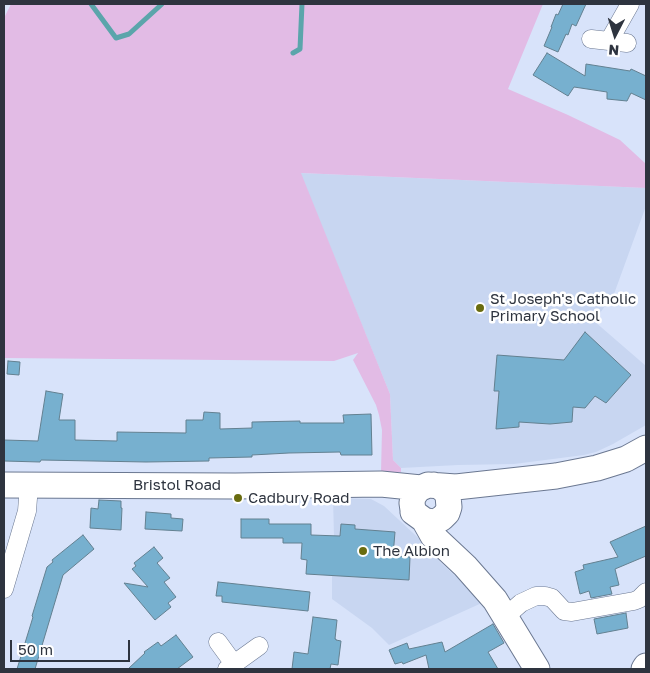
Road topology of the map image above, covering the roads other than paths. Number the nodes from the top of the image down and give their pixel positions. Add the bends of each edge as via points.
1 (630, 4) edge
2 (591, 39) dead end
3 (646, 448) edge
4 (484, 484) junction
5 (4, 485) edge
6 (29, 485) junction
7 (350, 485) junction
8 (428, 486) junction
9 (449, 507) junction
10 (420, 517) junction
11 (4, 589) edge
12 (646, 592) edge
13 (505, 617) junction
14 (218, 642) dead end
15 (259, 646) dead end
16 (646, 666) edge
17 (231, 667) edge
18 (537, 669) edge
19 (644, 669) edge

1 - 2 street via 618,42
3 - 4 main road, Bristol Road via 598,468
4 - 8 main road, Bristol Road via 456,488
4 - 9 main road
5 - 6 main road, Bristol Road
6 - 7 main road, Bristol Road
6 - 11 street via 26,513
7 - 8 main road, Bristol Road
7 - 10 main road via 386,498
8 - 9 main road via 445,491
8 - 10 main road via 417,491 412,503 413,510
9 - 10 main road via 442,518 432,522
10 - 13 main road via 433,536 484,586
12 - 13 street via 634,601 572,612 564,610 552,598 536,596 521,603
13 - 18 main road
14 - 17 street
15 - 17 street
16 - 19 main road

